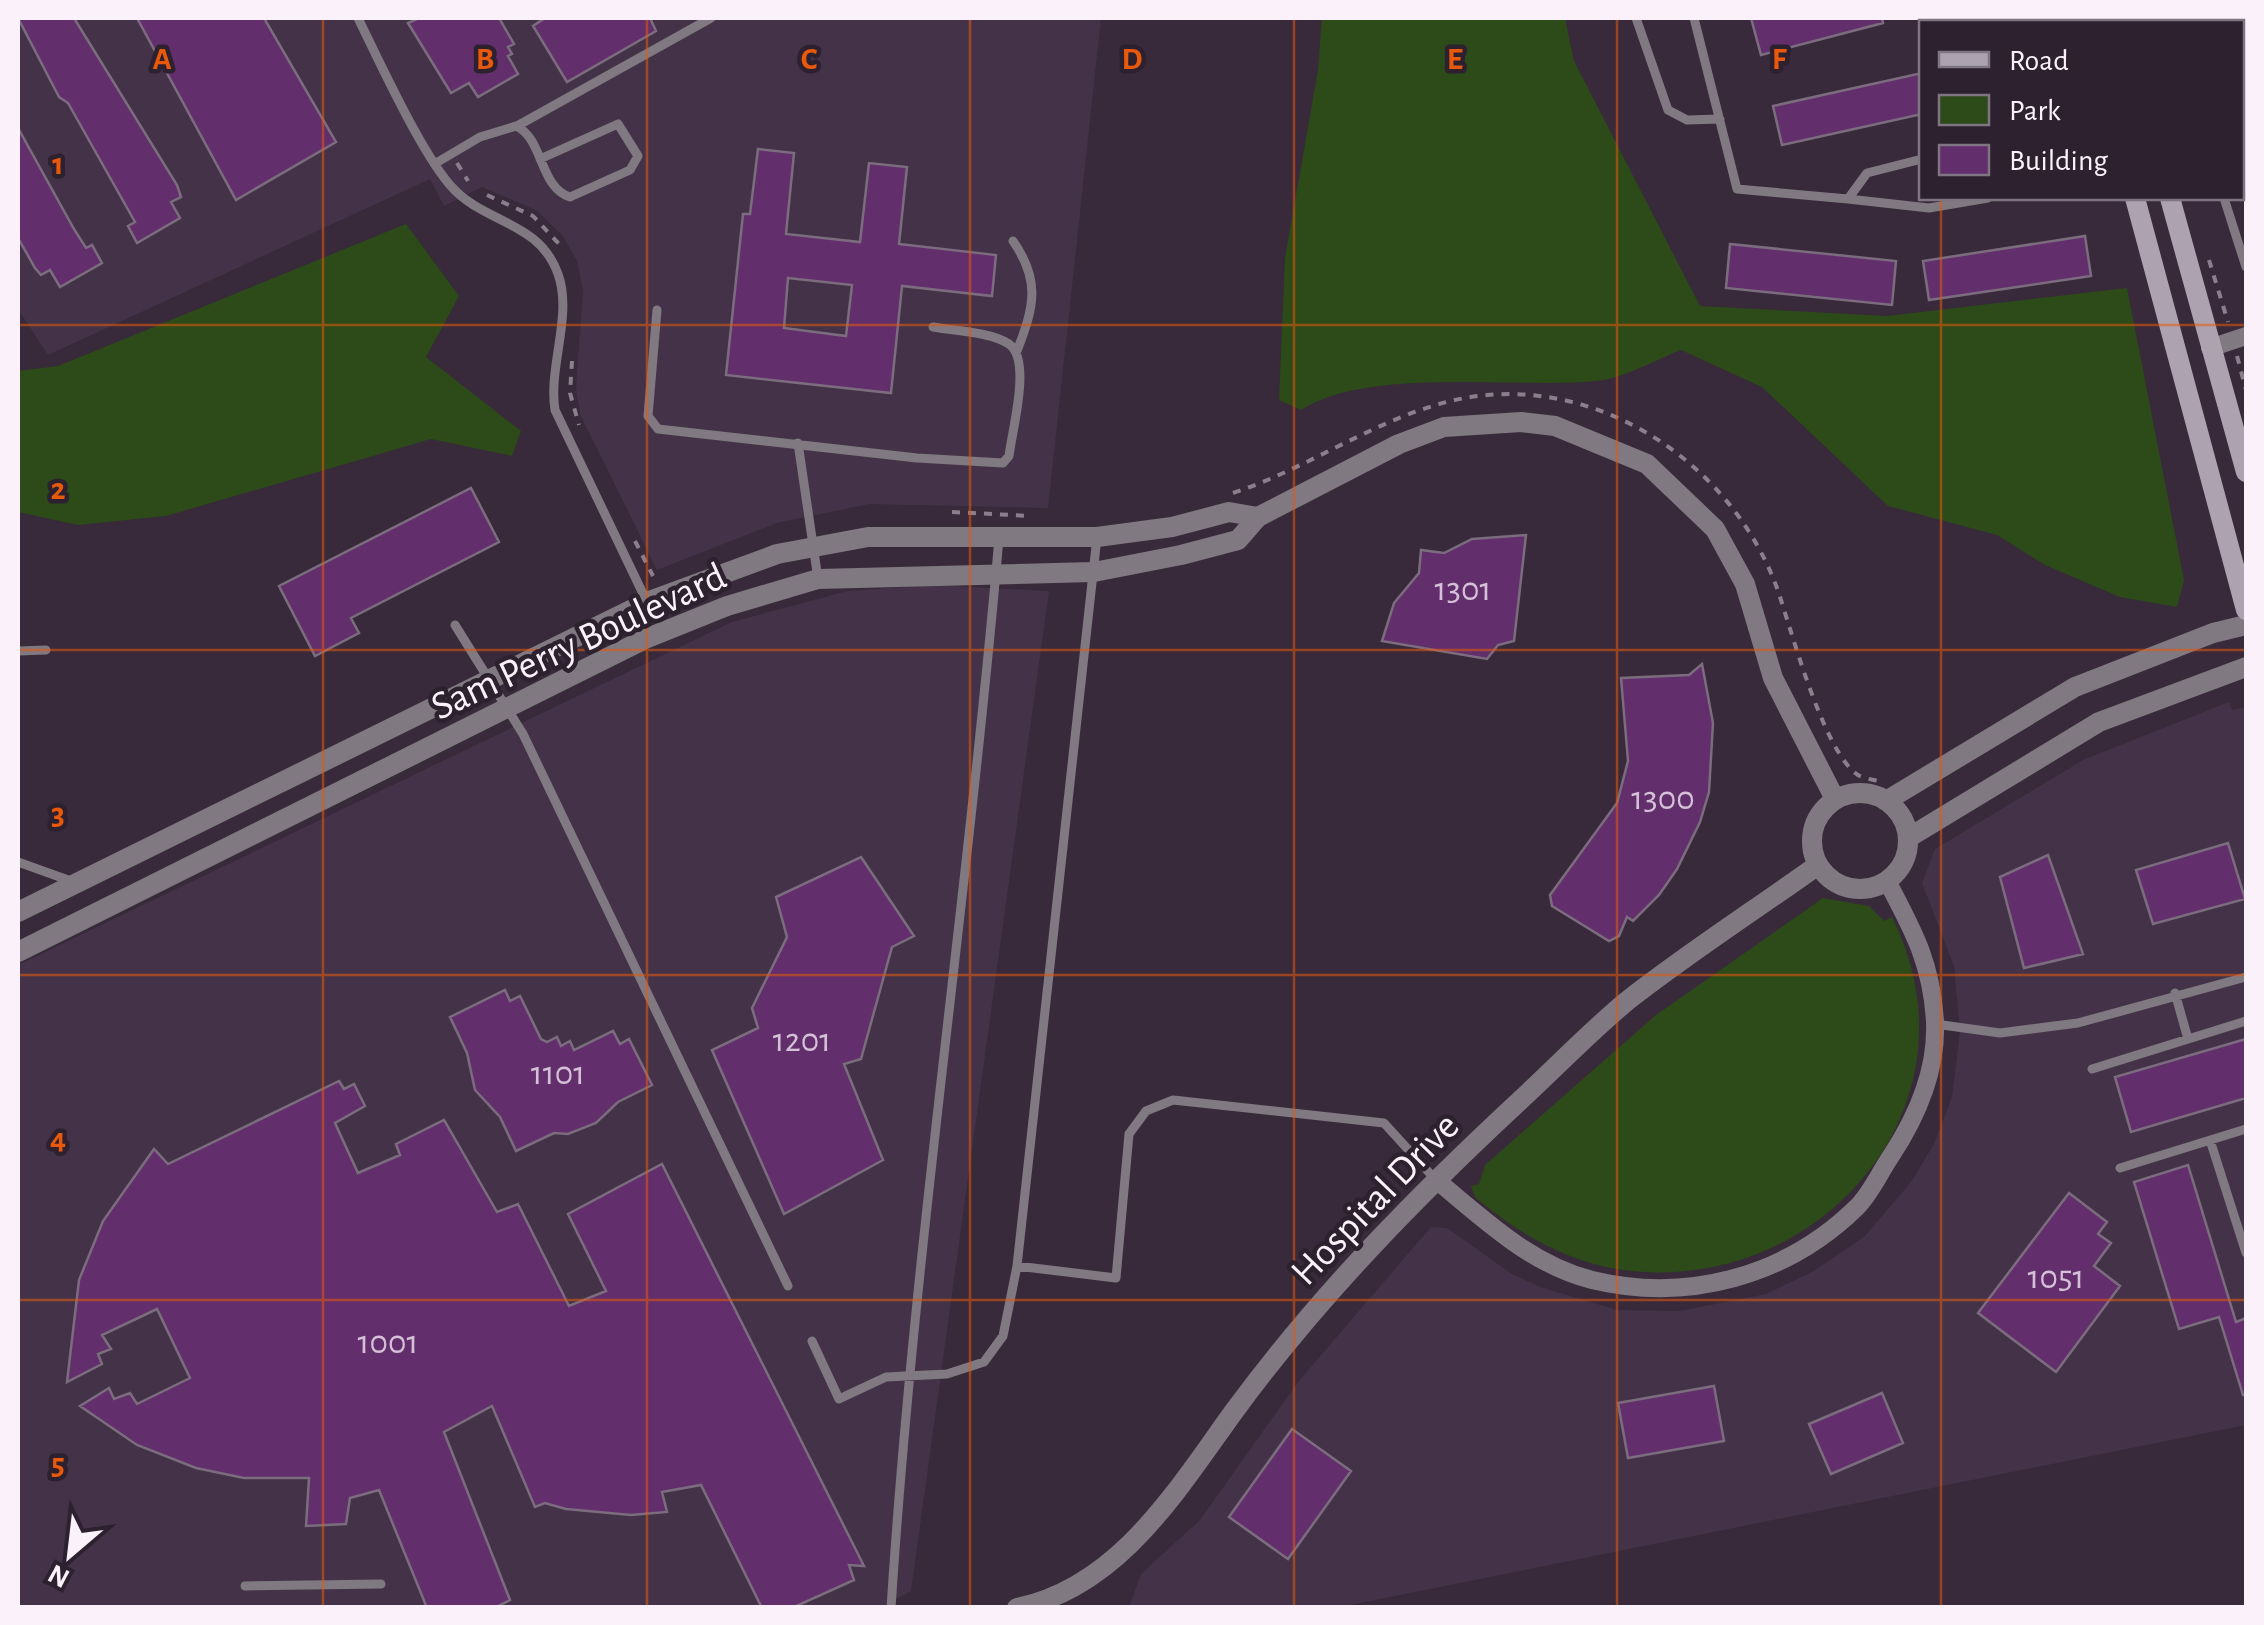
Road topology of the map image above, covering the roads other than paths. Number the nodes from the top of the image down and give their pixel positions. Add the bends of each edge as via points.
1 (358, 18) edge
2 (711, 18) edge
3 (1636, 18) edge
4 (1694, 18) edge
5 (1720, 119) junction
6 (516, 126) junction
7 (540, 159) junction
8 (1919, 160) edge
9 (436, 163) junction
10 (1848, 199) junction
11 (1976, 200) edge
12 (2137, 200) edge
13 (2171, 200) edge
14 (2225, 200) edge
15 (1013, 241) dead end
16 (2246, 267) edge
17 (657, 310) dead end
18 (934, 326) dead end
19 (2240, 338) edge
20 (2210, 348) junction
21 (1017, 351) junction
22 (798, 443) junction
23 (2246, 472) edge
24 (1258, 516) junction
25 (1000, 536) junction
26 (1097, 537) junction
27 (810, 548) junction
28 (996, 571) junction
29 (1094, 572) junction
30 (818, 579) junction
31 (647, 602) junction
32 (2246, 610) edge
33 (456, 625) dead end
34 (2246, 625) edge
35 (46, 650) dead end
36 (18, 651) edge
37 (2246, 667) edge
38 (491, 682) junction
39 (506, 708) junction
40 (1835, 799) junction
41 (1886, 801) junction
42 (1908, 838) junction
43 (18, 862) edge
44 (1818, 866) junction
45 (1887, 881) junction
46 (76, 884) junction
47 (18, 912) edge
48 (18, 952) edge
49 (2246, 977) edge
50 (2175, 993) junction
51 (2246, 1021) edge
52 (1935, 1024) junction
53 (2188, 1039) junction
54 (2092, 1069) dead end
55 (2246, 1129) edge
56 (2210, 1140) junction
57 (2120, 1168) dead end
58 (1434, 1179) junction
59 (2246, 1253) edge
60 (1017, 1266) junction
61 (788, 1286) dead end
62 (812, 1342) dead end
63 (910, 1374) junction
64 (381, 1584) dead end
65 (246, 1586) dead end
66 (892, 1608) edge
67 (1017, 1608) edge

1 - 9 lane
2 - 6 lane
3 - 5 lane via 1668,110 1687,120
4 - 5 lane
5 - 10 lane via 1737,188
6 - 7 lane
6 - 9 lane
7 - 7 lane via 556,190 570,197 630,170 638,156 618,124
8 - 10 lane via 1868,173
9 - 31 lane via 471,204 522,228 550,256 561,301 556,410
10 - 11 lane via 1929,208
12 - 32 main road
13 - 20 main road
14 - 16 lane
15 - 21 lane via 1030,266 1033,292
17 - 22 lane via 650,423
18 - 21 lane via 1006,342
19 - 20 street
20 - 23 main road
21 - 22 lane via 1022,367 1008,456 997,466
22 - 27 lane
24 - 26 street, Sam Perry Boulevard via 1229,512
24 - 29 street, Sam Perry Boulevard via 1238,540
24 - 40 street, Sam Perry Boulevard via 1444,427 1540,424 1618,448 1658,472 1716,529 1745,584 1773,678
25 - 26 street, Sam Perry Boulevard
25 - 27 street, Sam Perry Boulevard via 868,538
25 - 28 lane
26 - 29 lane
27 - 30 lane
27 - 31 street, Sam Perry Boulevard
28 - 29 street, Sam Perry Boulevard
28 - 30 street, Sam Perry Boulevard
28 - 63 lane
29 - 60 lane
30 - 39 street, Sam Perry Boulevard via 645,639
31 - 38 street, Sam Perry Boulevard
33 - 38 lane
34 - 41 street via 2075,687
35 - 36 lane
37 - 42 street via 2099,722
38 - 39 lane
38 - 46 street, Sam Perry Boulevard
39 - 48 street, Sam Perry Boulevard
39 - 61 lane via 593,874
40 - 41 street via 1865,793
40 - 44 street via 1815,821
41 - 42 street via 1902,818
42 - 45 street via 1905,859
43 - 46 lane
44 - 45 street via 1828,878 1857,889
44 - 58 street, Hospital Drive via 1627,1002
45 - 52 street via 1923,948
46 - 47 street, Sam Perry Boulevard
49 - 50 lane
50 - 52 lane via 2078,1023 2000,1034
50 - 53 lane
51 - 53 lane
52 - 58 street via 1928,1080 1908,1131 1859,1205 1798,1253 1741,1277 1670,1289 1572,1273 1514,1245
53 - 54 lane
55 - 56 lane
56 - 57 lane
56 - 59 lane
58 - 60 lane via 1384,1123 1174,1100 1146,1111 1129,1134 1116,1278
58 - 67 street, Hospital Drive via 1318,1305 1150,1526 1091,1576
60 - 63 lane via 1002,1336 984,1362 947,1374
62 - 63 lane via 840,1399 886,1377
63 - 66 lane
64 - 65 lane

